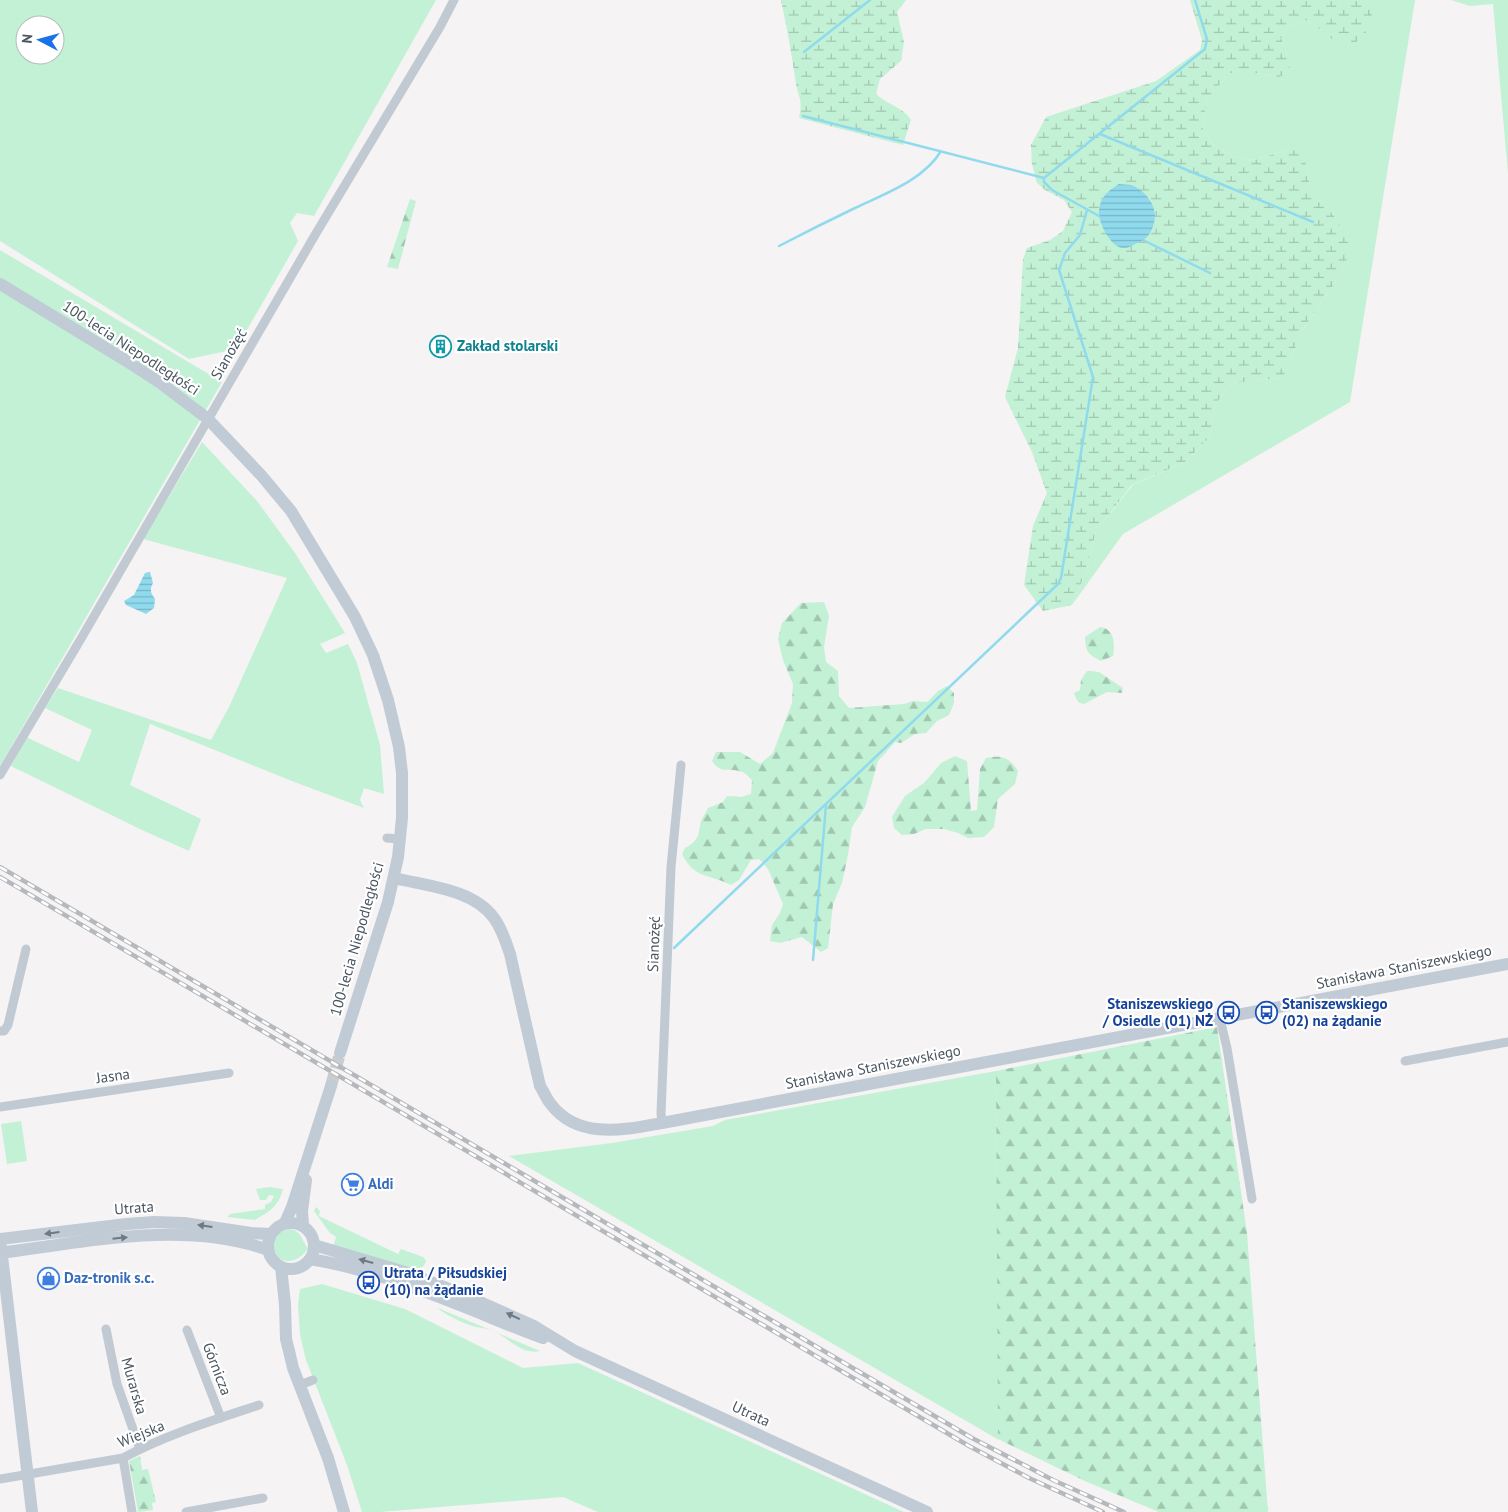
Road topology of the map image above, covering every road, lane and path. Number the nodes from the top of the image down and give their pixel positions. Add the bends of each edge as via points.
1 (454, 0) edge
2 (0, 284) edge
3 (208, 419) junction
4 (681, 765) dead end
5 (0, 775) edge
6 (387, 838) dead end
7 (400, 839) junction
8 (394, 878) junction
9 (26, 949) dead end
10 (1508, 964) edge
11 (1220, 1019) junction
12 (0, 1031) edge
13 (1508, 1042) edge
14 (340, 1053) tunnel mouth
15 (1405, 1060) dead end
16 (229, 1073) dead end
17 (331, 1086) tunnel mouth
18 (0, 1106) edge
19 (662, 1123) junction
20 (316, 1134) junction
21 (1252, 1199) dead end
22 (285, 1223) junction
23 (303, 1226) junction
24 (271, 1234) junction
25 (0, 1238) edge
26 (314, 1245) junction
27 (268, 1250) junction
28 (1, 1253) edge
29 (310, 1259) junction
30 (281, 1267) junction
31 (294, 1269) junction
32 (285, 1304) junction
33 (106, 1329) dead end
34 (187, 1330) dead end
35 (562, 1345) junction
36 (314, 1380) dead end
37 (300, 1385) junction
38 (259, 1405) dead end
39 (221, 1418) junction
40 (140, 1449) junction
41 (123, 1458) junction
42 (28, 1474) junction
43 (0, 1479) edge
44 (263, 1498) dead end
45 (32, 1512) edge
46 (132, 1512) edge
47 (186, 1512) edge
48 (344, 1512) edge
49 (927, 1512) edge

1 - 3 street, Sianożęć
2 - 3 main road, 100-lecia Niepodległości via 159,382
3 - 5 street, Sianożęć
3 - 7 main road, 100-lecia Niepodległości via 291,511 368,643 400,747
4 - 19 street, Sianożęć via 672,868
6 - 7 street
7 - 8 main road, 100-lecia Niepodległości
8 - 14 main road, 100-lecia Niepodległości
8 - 19 main road, Stanisława Staniszewskiego via 453,892 475,901 494,918 510,954 540,1086 563,1116 580,1126 601,1131
9 - 12 street via 8,1025
10 - 11 main road, Stanisława Staniszewskiego
11 - 19 main road, Stanisława Staniszewskiego
11 - 21 street
13 - 15 street
16 - 18 street, Jasna
17 - 20 main road
20 - 22 main road
20 - 23 main road via 306,1182
22 - 23 main road
22 - 24 main road
23 - 26 main road via 310,1233
24 -> 25 main road, Utrata via 148,1222
24 - 27 main road
25 - 28 main road
26 - 29 main road
35 -> 26 main road, Utrata via 534,1326 462,1294 408,1273
28 -> 27 main road, Utrata via 158,1234 227,1239
27 - 30 main road
28 - 42 main road
29 - 31 main road
29 - 35 main road, Utrata via 409,1285
30 - 31 main road
30 - 32 main road
31 - 32 main road
32 - 37 main road via 286,1339
33 - 40 street, Murarska via 117,1384
34 - 39 street, Górnicza
35 - 49 main road, Utrata
36 - 37 street
37 - 48 main road via 328,1458
38 - 39 street, Wiejska
39 - 40 street, Wiejska
40 - 41 street, Wiejska
41 - 42 street, Wiejska
41 - 46 street
42 - 43 street, Wiejska
42 - 45 main road
44 - 47 street

